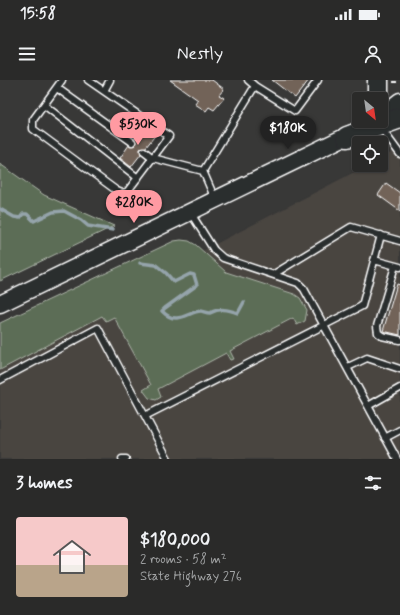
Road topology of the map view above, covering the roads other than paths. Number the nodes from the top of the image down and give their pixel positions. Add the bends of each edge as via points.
1 (62, 80) edge
2 (88, 80) edge
3 (110, 80) edge
4 (248, 80) edge
5 (318, 80) edge
6 (378, 80) edge
7 (255, 86) junction
8 (57, 88) junction
9 (104, 91) junction
10 (378, 92) edge
11 (400, 102) edge
12 (44, 105) junction
13 (388, 111) edge
14 (400, 118) edge
15 (388, 119) edge
16 (363, 128) edge
17 (380, 128) edge
18 (347, 137) joint
19 (132, 142) dead end
20 (144, 151) dead end
21 (400, 154) edge
22 (153, 158) junction
23 (203, 171) junction
24 (138, 178) junction
25 (215, 201) junction
26 (190, 212) junction
27 (381, 235) junction
28 (400, 241) edge
29 (374, 260) junction
30 (398, 266) edge
31 (274, 274) junction
32 (0, 304) edge
33 (325, 325) junction
34 (400, 340) edge
35 (348, 367) junction
36 (400, 368) edge
37 (0, 380) edge
38 (400, 388) edge
39 (368, 406) junction
40 (145, 416) junction
41 (400, 430) edge
42 (385, 438) junction
43 (122, 459) edge
44 (126, 459) edge
45 (168, 459) edge
46 (397, 459) edge

1 - 8 lane
2 - 9 lane
3 - 9 lane
4 - 7 lane
5 - 7 lane via 295,111
6 - 10 main road
7 - 23 lane
8 - 12 lane
8 - 19 lane
9 - 22 lane via 168,136
11 - 13 street
12 - 24 lane
12 - 24 lane via 33,120 33,129 122,193 127,192
14 - 15 main road
16 - 18 main road
17 - 21 lane
18 - 25 street
20 - 22 lane
22 - 23 lane
22 - 24 lane
23 - 25 lane
25 - 26 street
26 - 31 lane via 214,250 223,258
26 - 32 street
27 - 28 lane
27 - 29 lane
27 - 31 lane via 351,227
29 - 30 lane
29 - 33 lane via 362,306
30 - 34 lane via 377,326 378,333 382,336
31 - 33 lane via 298,283 304,289
33 - 35 lane
33 - 40 lane
35 - 36 lane via 367,358
35 - 39 lane
37 - 40 lane via 98,328
38 - 39 lane
39 - 42 lane
40 - 45 lane
41 - 42 lane
42 - 46 lane
43 - 44 lane

